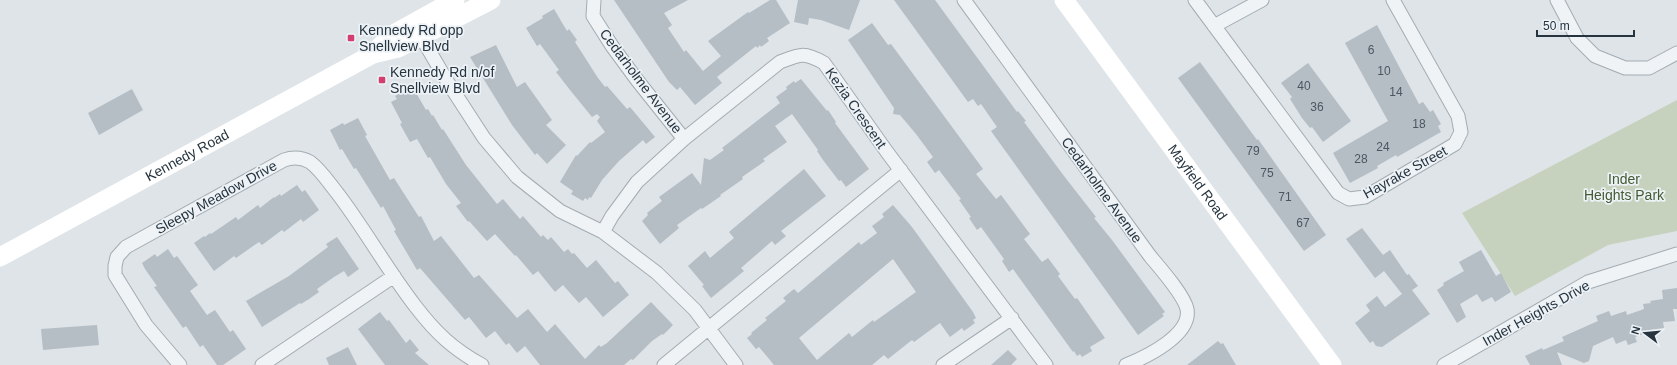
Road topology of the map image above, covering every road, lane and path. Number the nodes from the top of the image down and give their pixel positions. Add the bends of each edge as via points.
1 (455, 0) edge
2 (491, 0) edge
3 (594, 0) edge
4 (964, 0) edge
5 (1064, 0) edge
6 (1195, 0) edge
7 (1262, 0) edge
8 (1393, 0) edge
9 (1557, 0) edge
10 (1214, 26) junction
11 (417, 30) junction
12 (1677, 53) edge
13 (684, 139) junction
14 (901, 170) junction
15 (603, 232) junction
16 (1677, 254) edge
17 (0, 257) edge
18 (394, 276) junction
19 (1012, 318) junction
20 (708, 329) junction
21 (180, 365) edge
22 (262, 365) edge
23 (482, 365) edge
24 (664, 365) edge
25 (736, 365) edge
26 (943, 365) edge
27 (1046, 365) edge
28 (1126, 365) edge
29 (1332, 365) edge
30 (1444, 365) edge

1 - 11 main road, Kennedy Road
2 - 11 main road, Kennedy Road
3 - 13 street, Cedarholme Avenue via 593,16 612,46
4 - 28 street, Cedarholme Avenue via 1181,296 1187,308 1188,320 1176,336 1140,360
5 - 29 main road, Mayfield Road
6 - 10 street, Hayrake Street
7 - 10 street
8 - 10 street, Hayrake Street via 1458,116 1461,132 1455,144 1365,198 1349,200 1338,193
9 - 12 street via 1577,38 1595,56 1625,68 1649,68
11 - 15 street via 484,138 516,177 560,211
11 - 17 main road, Kennedy Road via 398,48 374,54
13 - 14 street, Kezia Crescent via 780,62 799,55 812,56 824,63
13 - 15 street, Kezia Crescent via 637,182
14 - 19 street
14 - 20 street
15 - 20 street via 657,273 695,310
16 - 30 street, Inder Heights Drive via 1588,282
18 - 21 street, Sleepy Meadow Drive via 355,216 320,171 308,161 290,158 126,246 117,257 114,266 121,285 146,325
18 - 22 street
18 - 23 street, Sleepy Meadow Drive via 441,336 455,349
19 - 26 street
19 - 27 street
20 - 24 street
20 - 25 street

